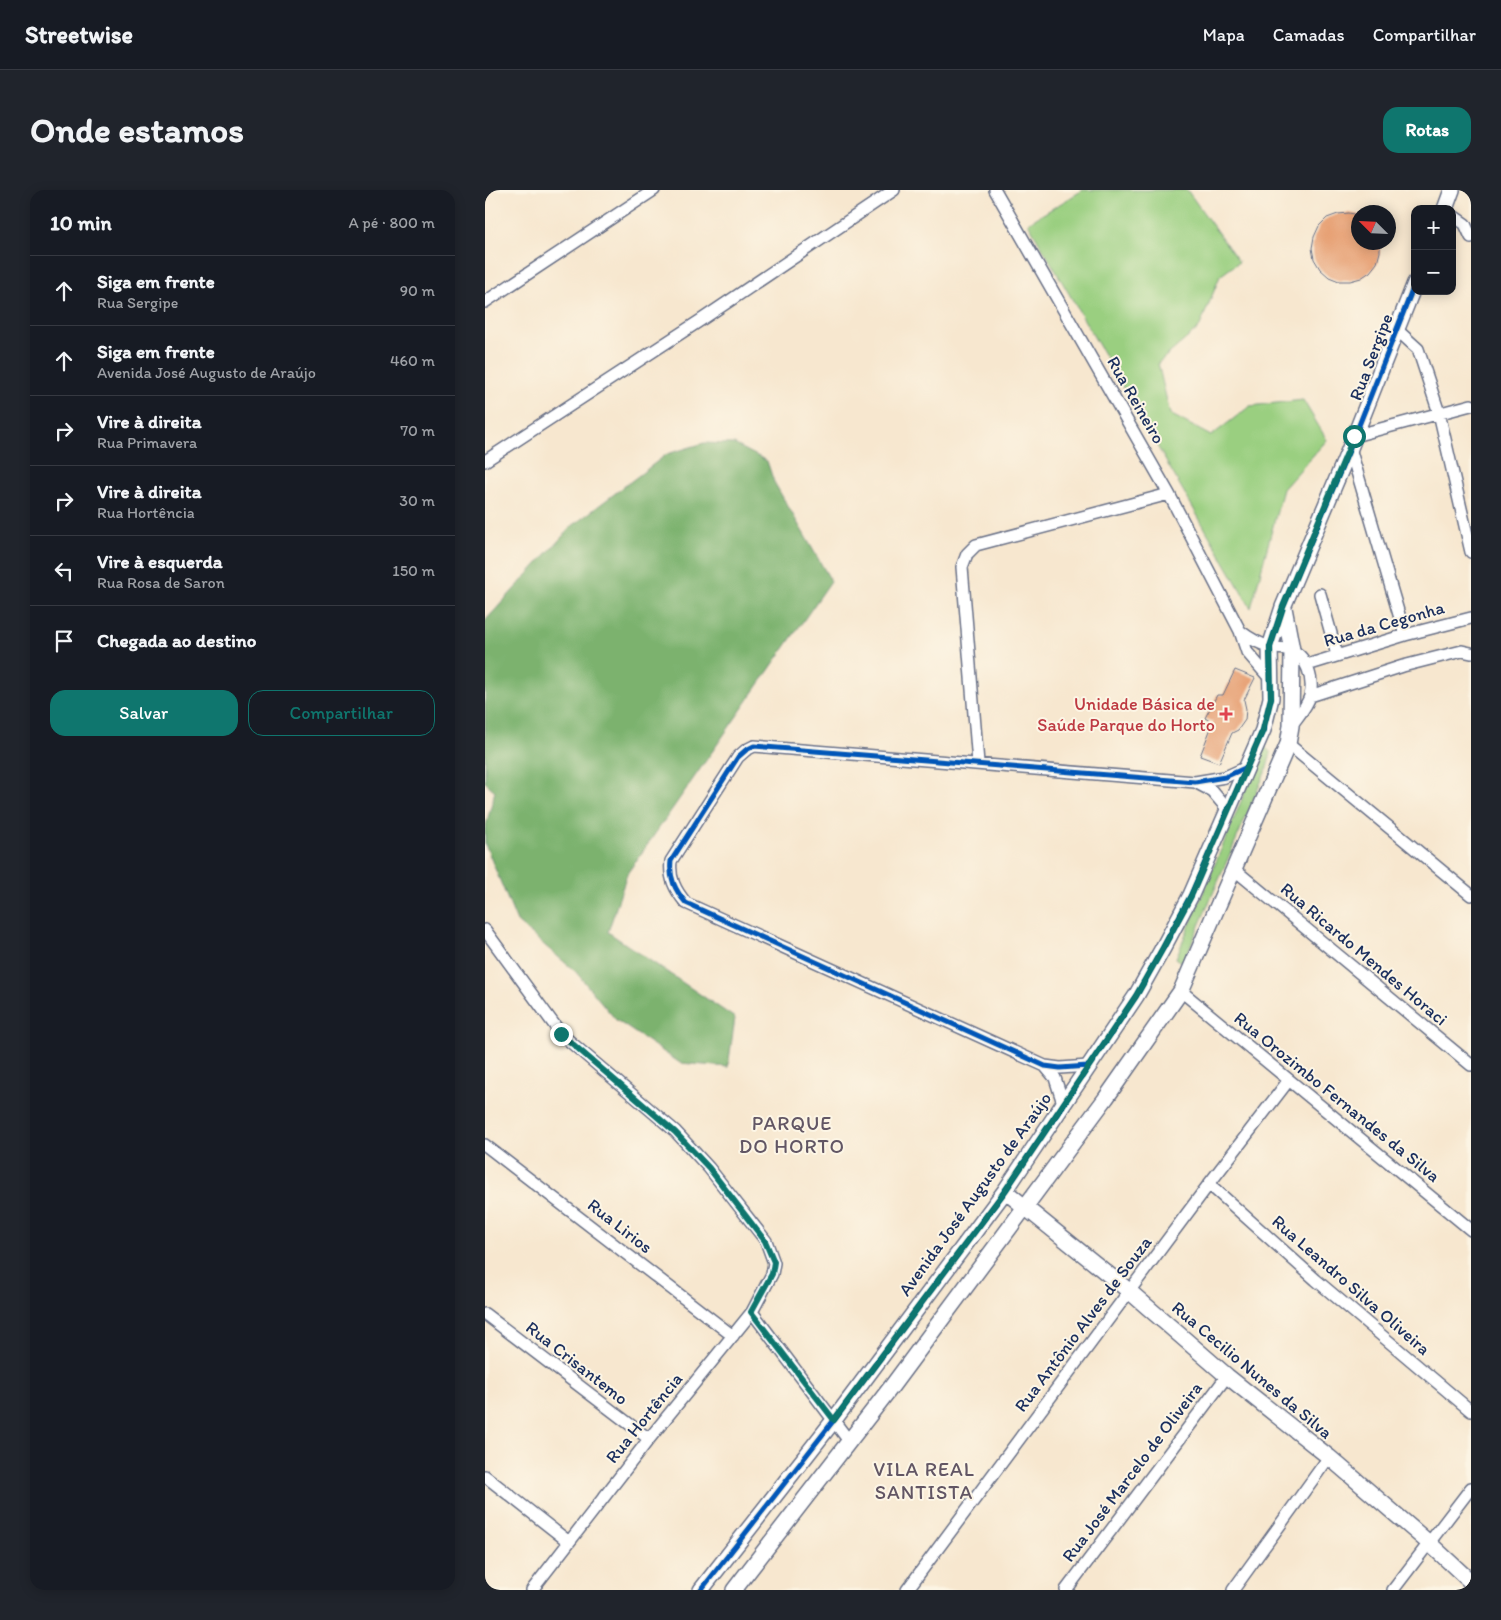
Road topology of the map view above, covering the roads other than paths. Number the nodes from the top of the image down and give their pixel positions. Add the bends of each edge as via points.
1 (654, 190) edge
2 (893, 190) edge
3 (995, 190) edge
4 (1452, 190) edge
5 (1446, 205) edge
6 (1456, 218) edge
7 (1471, 237) edge
8 (1411, 293) edge
9 (485, 302) edge
10 (1396, 329) junction
11 (1471, 405) edge
12 (1439, 413) junction
13 (1352, 442) junction
14 (485, 461) edge
15 (1169, 494) junction
16 (1471, 552) edge
17 (1320, 594) dead end
18 (1283, 607) junction
19 (1471, 618) edge
20 (1240, 631) junction
21 (1405, 635) junction
22 (1270, 647) junction
23 (1292, 650) junction
24 (1471, 652) edge
25 (1337, 655) junction
26 (1307, 665) junction
27 (1271, 681) junction
28 (1310, 696) junction
29 (1291, 726) junction
30 (1288, 744) junction
31 (978, 763) junction
32 (1247, 768) junction
33 (1195, 782) junction
34 (1229, 811) junction
35 (1235, 870) junction
36 (1471, 895) edge
37 (485, 930) edge
38 (1181, 991) junction
39 (1471, 1065) edge
40 (1045, 1066) junction
41 (1088, 1066) junction
42 (1289, 1080) junction
43 (1063, 1104) junction
44 (485, 1144) edge
45 (1209, 1184) junction
46 (1007, 1193) junction
47 (1024, 1208) junction
48 (1471, 1230) edge
49 (1129, 1291) junction
50 (751, 1312) junction
51 (485, 1314) edge
52 (733, 1336) junction
53 (1227, 1376) junction
54 (1471, 1411) edge
55 (834, 1420) junction
56 (649, 1439) junction
57 (849, 1441) junction
58 (1329, 1457) junction
59 (485, 1476) edge
60 (1471, 1488) edge
61 (569, 1542) junction
62 (1429, 1543) junction
63 (1471, 1582) edge
64 (736, 1589) edge
65 (532, 1590) edge
66 (701, 1590) edge
67 (907, 1590) edge
68 (1066, 1590) edge
69 (1233, 1590) edge
70 (1393, 1590) edge

1 - 9 street
2 - 14 street
3 - 15 street, Rua Reineiro
4 - 5 street
6 - 7 street via 1465,224
8 - 10 street, Rua Sergipe
10 - 12 street via 1418,349
10 - 13 street, Rua Sergipe
11 - 12 street
12 - 13 street
12 - 16 street
13 - 18 street, Rua Sergipe
13 - 21 street
15 - 20 street, Rua Reineiro
15 - 31 street via 976,545 967,554 962,567
17 - 25 street
18 - 22 street, Avenida José Augusto de Araújo
18 - 23 street
19 - 21 street, Rua da Cegonha
20 - 22 street
20 - 27 street, Rua Reineiro via 1247,652
21 - 25 street, Rua da Cegonha
22 - 23 street
22 - 27 street, Avenida José Augusto de Araújo
23 - 26 street
23 - 29 street
24 - 28 street via 1462,651 1403,666
25 - 26 street, Rua da Cegonha
26 - 28 street
27 - 32 street, Avenida José Augusto de Araújo via 1271,698 1263,730
28 - 29 street
29 - 30 street
30 - 35 street
30 - 36 street
31 - 33 street
31 - 40 street via 754,746 738,757 671,861 669,872 676,892 686,903
32 - 33 street via 1225,777
32 - 34 street, Avenida José Augusto de Araújo
33 - 34 street via 1212,791
34 - 41 street, Avenida José Augusto de Araújo via 1191,896 1163,948 1136,996
35 - 38 street
35 - 39 street, Rua Ricardo Mendes Horaci
37 - 50 street, Rua Hortência via 561,1034 675,1132 709,1168 765,1241 774,1262 772,1274
38 - 42 street, Rua Orozimbo Fernandes da Silva
38 - 47 street
40 - 41 street
40 - 43 street via 1055,1078
41 - 43 street, Avenida José Augusto de Araújo
42 - 45 street, Rua Antônio Alves de Souza
42 - 48 street, Rua Orozimbo Fernandes da Silva
43 - 46 street, Avenida José Augusto de Araújo
44 - 52 street, Rua Lirios
45 - 49 street, Rua Antônio Alves de Souza
45 - 54 street, Rua Leandro Silva Oliveira
46 - 47 street, Rua Cecilio Nunes da Silva
46 - 55 street, Avenida José Augusto de Araújo
47 - 49 street, Rua Cecilio Nunes da Silva
47 - 57 street
49 - 53 street, Rua Cecilio Nunes da Silva
49 - 67 street, Rua Antônio Alves de Souza
50 - 52 street, Rua Hortência
50 - 55 street
51 - 56 street, Rua Crisantemo
52 - 56 street, Rua Hortência
53 - 58 street, Rua Cecilio Nunes da Silva
53 - 68 street, Rua José Marcelo de Oliveira
55 - 57 street
55 - 66 street, Avenida José Augusto de Araújo
56 - 61 street, Rua Hortência
57 - 64 street
58 - 62 street, Rua Cecilio Nunes da Silva
58 - 69 street
59 - 61 street
60 - 62 street
61 - 65 street, Rua Hortência
62 - 63 street, Rua Cecilio Nunes da Silva
62 - 70 street

